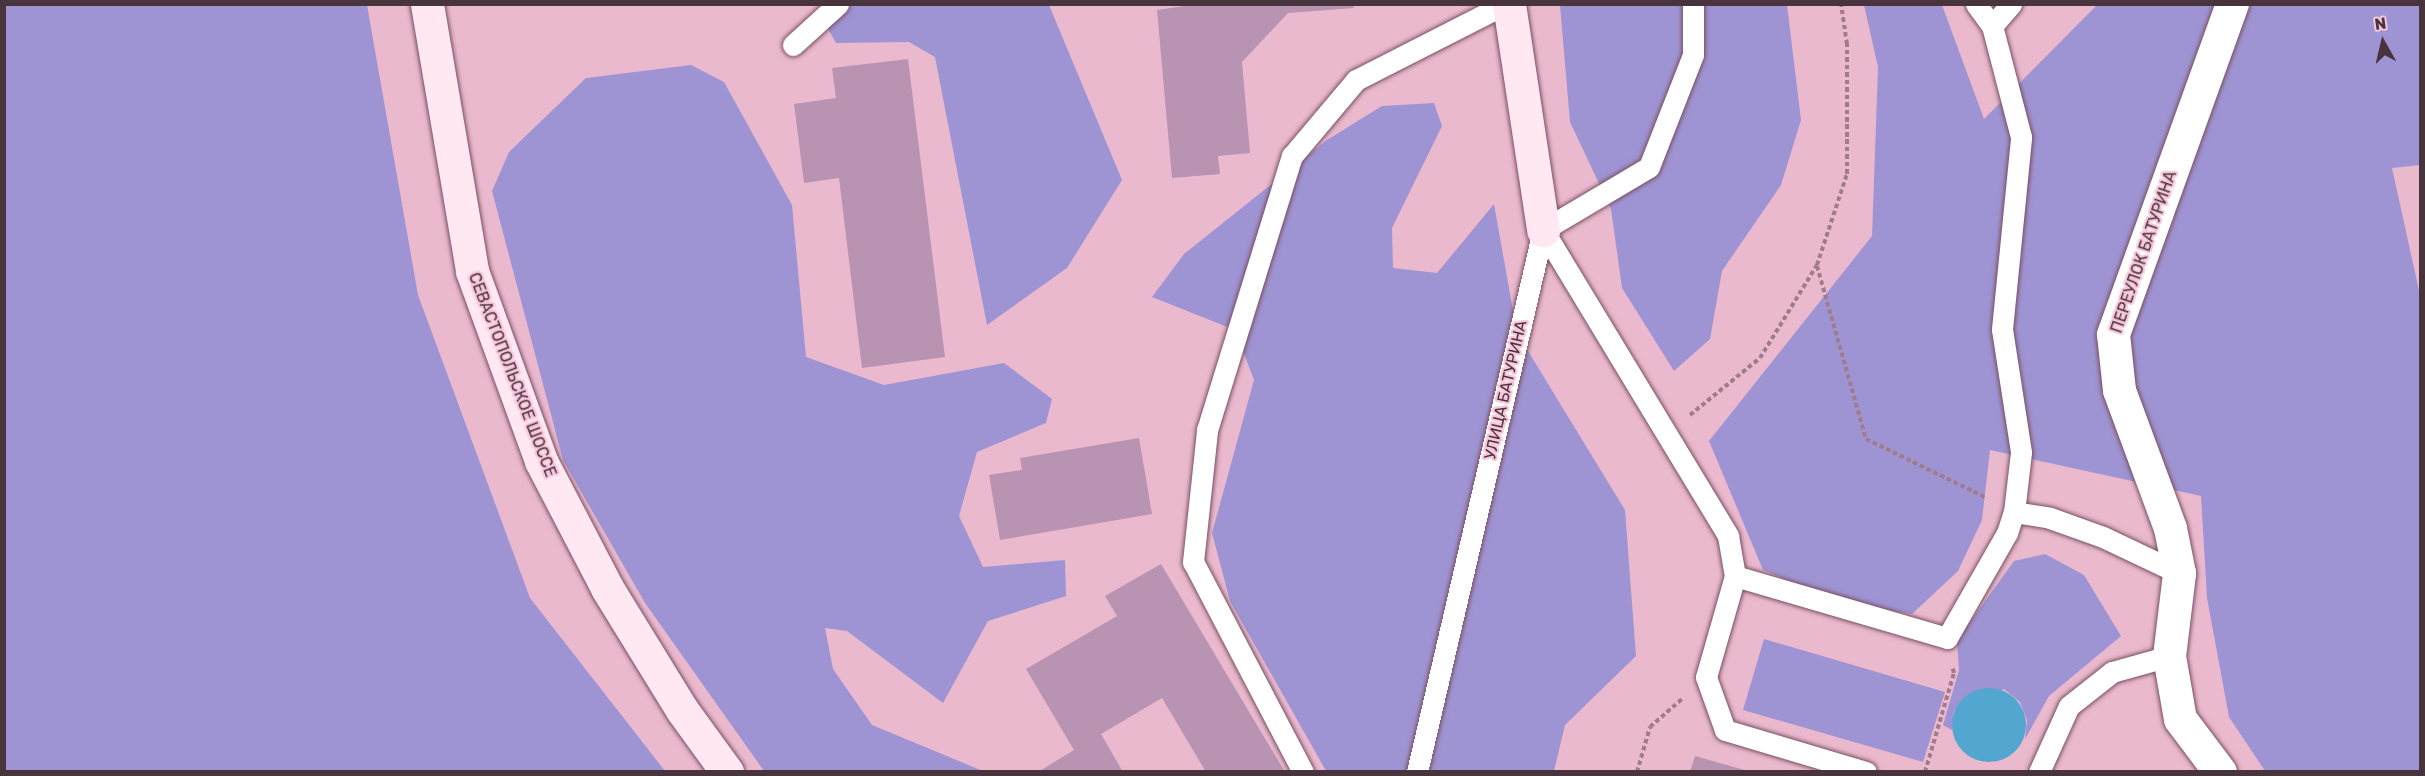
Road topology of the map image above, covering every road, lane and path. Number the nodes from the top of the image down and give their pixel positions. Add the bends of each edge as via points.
1 (428, 4) edge
2 (838, 4) edge
3 (1507, 4) edge
4 (1693, 4) edge
5 (1841, 4) edge
6 (1976, 4) edge
7 (2011, 4) edge
8 (2232, 4) edge
9 (1992, 26) junction
10 (793, 45) dead end
11 (1543, 230) junction
12 (1817, 265) junction
13 (1669, 432) junction
14 (2014, 512) junction
15 (2179, 573) junction
16 (1735, 576) junction
17 (2169, 656) junction
18 (1954, 673) dead end
19 (1706, 677) junction
20 (727, 771) edge
21 (1303, 771) edge
22 (1417, 771) edge
23 (1637, 771) edge
24 (1866, 771) edge
25 (1925, 771) edge
26 (2039, 771) edge
27 (2220, 771) edge

1 - 20 main road, СЕВАСТОПОЛЬСКОЕ ШОССЕ via 471,271 541,461 607,588 682,710
2 - 10 lane
3 - 11 main road, УЛИЦА БАТУРИНА
3 - 21 lane via 1356,80 1292,156 1207,430 1192,562
4 - 11 lane via 1693,55 1648,167
5 - 12 path via 1847,44 1847,174
6 - 9 lane
7 - 9 lane
8 - 15 street, ПЕРЕУЛОК БАТУРИНА via 2113,334 2119,390 2170,528
9 - 14 lane via 2022,137 2002,329 2021,452
11 - 13 lane
11 - 22 lane, УЛИЦА БАТУРИНА
12 - 13 path via 1760,358
12 - 14 path via 1866,439
13 - 16 lane via 1728,536
14 - 15 lane via 2050,518 2103,537
14 - 16 lane via 1974,596 1947,638
15 - 17 street, ПЕРЕУЛОК БАТУРИНА
16 - 19 lane
17 - 26 lane via 2112,672 2068,706
17 - 27 street, ПЕРЕУЛОК БАТУРИНА via 2180,718
18 - 25 path
19 - 23 path via 1650,727
19 - 24 lane via 1725,730

